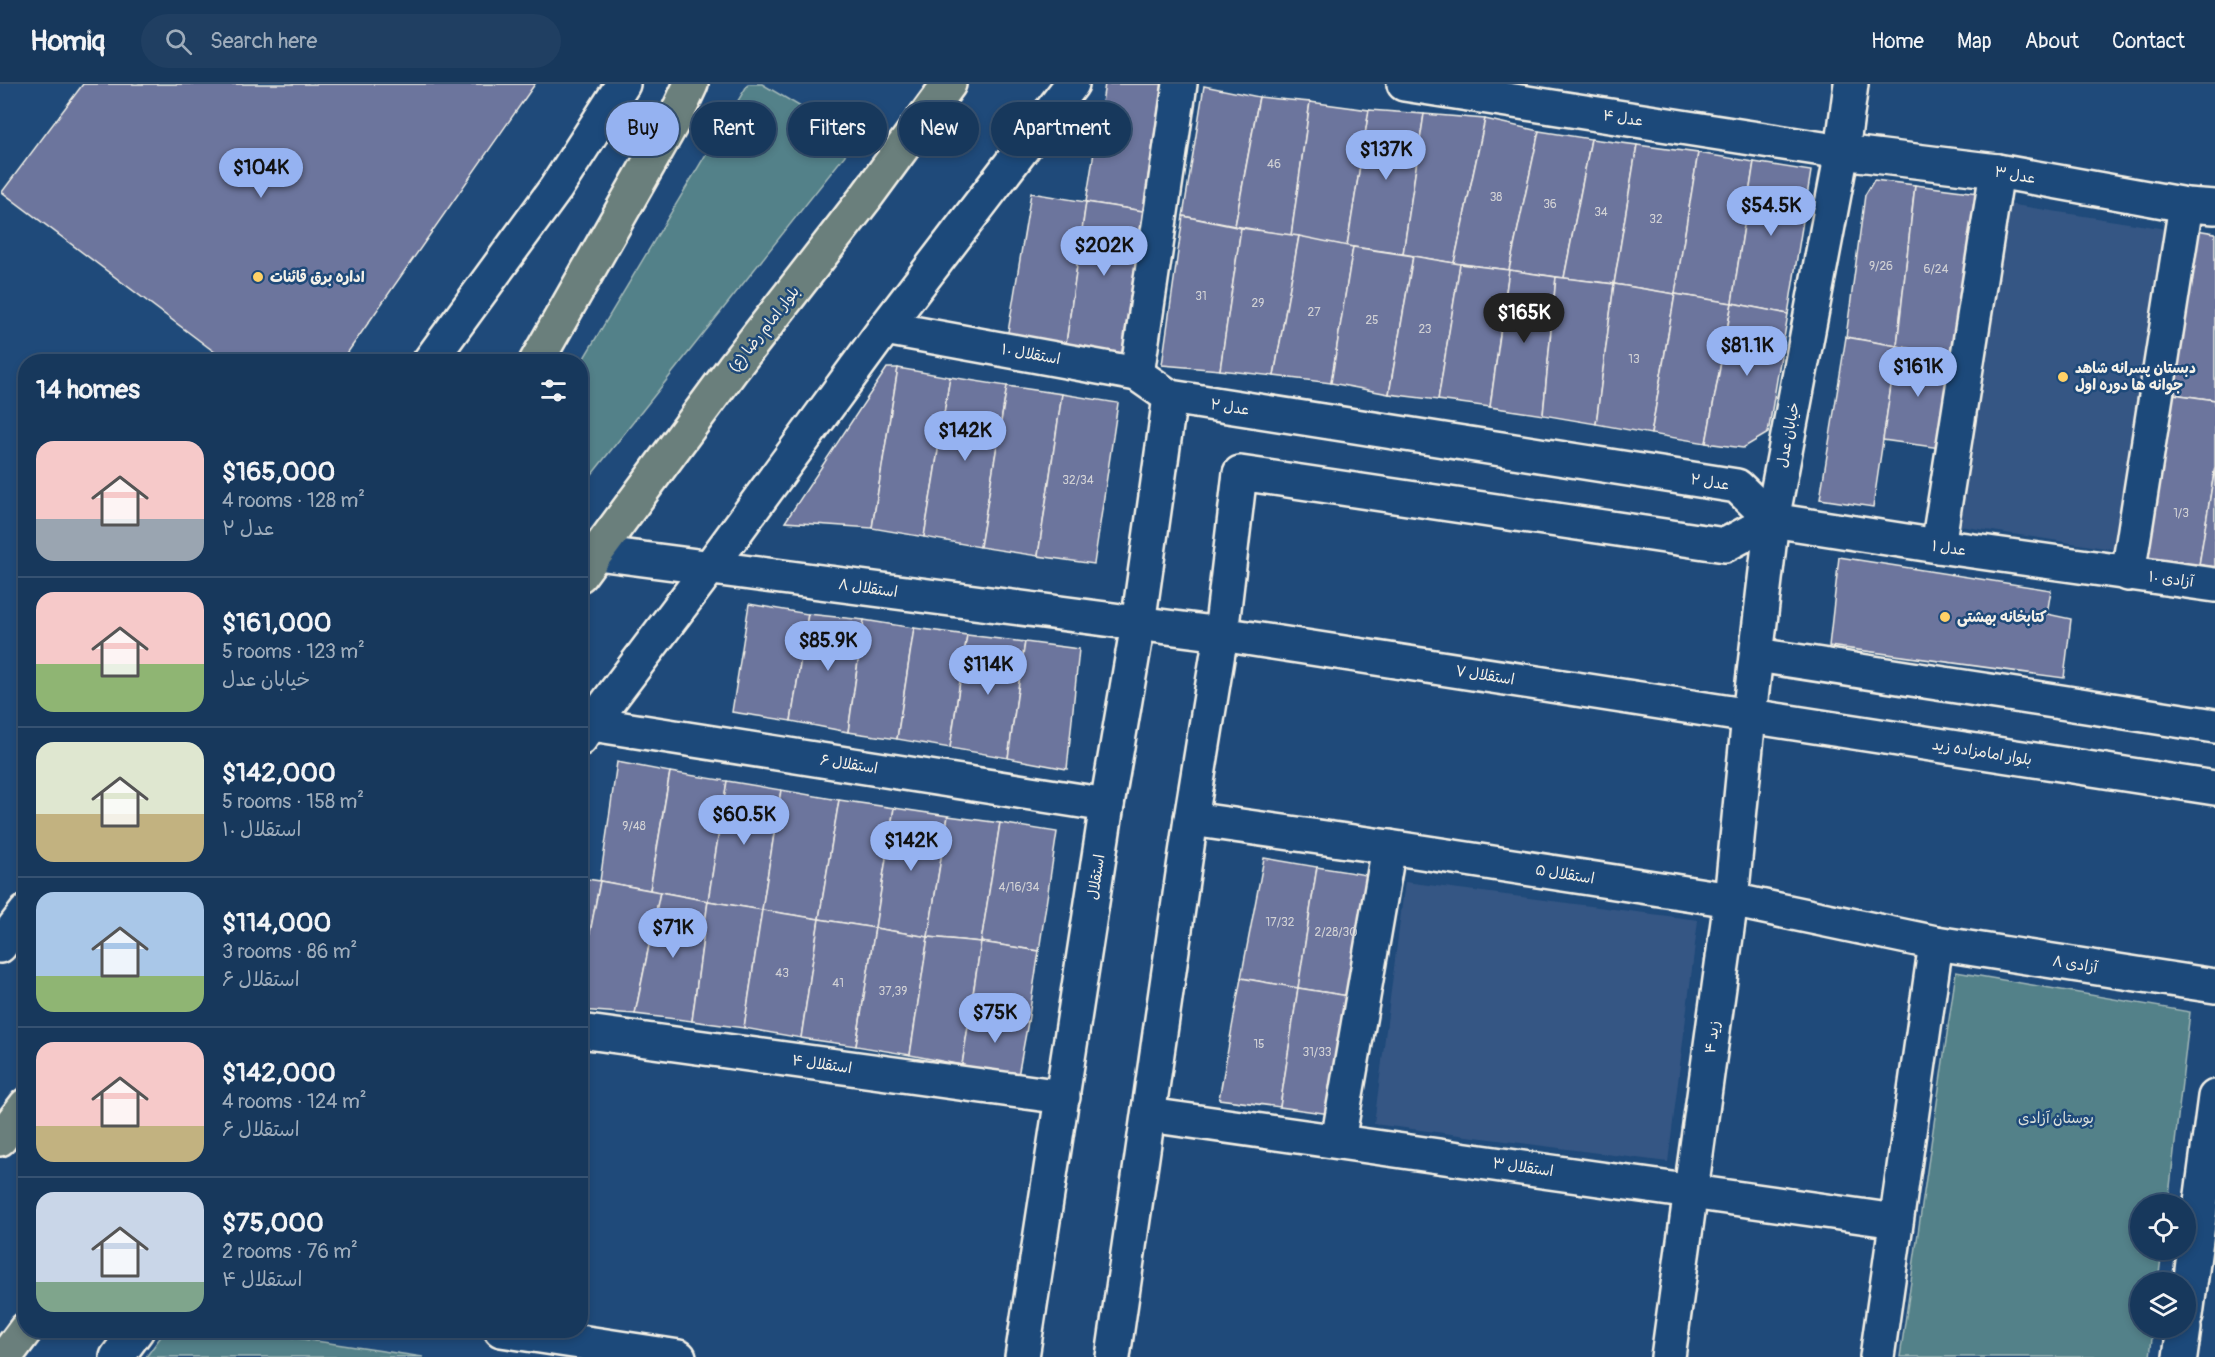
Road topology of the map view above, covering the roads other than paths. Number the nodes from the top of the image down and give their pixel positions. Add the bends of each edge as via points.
1 (623, 84) edge
2 (691, 84) edge
3 (949, 84) edge
4 (1072, 84) edge
5 (1180, 84) edge
6 (1404, 84) edge
7 (1851, 84) edge
8 (1842, 152) junction
9 (1997, 171) junction
10 (2201, 206) edge
11 (885, 328) junction
12 (435, 354) edge
13 (541, 354) edge
14 (1137, 374) junction
15 (1170, 397) junction
16 (1772, 520) junction
17 (1938, 546) junction
18 (589, 564) edge
19 (710, 567) junction
20 (2128, 574) junction
21 (2215, 585) edge
22 (1138, 624) junction
23 (1221, 634) junction
24 (1757, 655) junction
25 (1749, 716) junction
26 (2215, 726) edge
27 (588, 729) edge
28 (588, 732) edge
29 (2215, 788) edge
30 (1107, 805) junction
31 (1191, 819) junction
32 (1389, 847) junction
33 (1731, 900) junction
34 (18, 922) edge
35 (1936, 943) junction
36 (0, 946) edge
37 (2215, 986) edge
38 (588, 1031) edge
39 (1063, 1097) junction
40 (2215, 1097) edge
41 (18, 1115) edge
42 (1149, 1115) junction
43 (0, 1139) edge
44 (1338, 1141) junction
45 (1690, 1191) junction
46 (1896, 1221) junction
47 (2203, 1283) edge
48 (19, 1338) edge
49 (131, 1338) edge
50 (554, 1338) edge
51 (2183, 1338) edge
52 (5, 1357) edge
53 (117, 1357) edge
54 (679, 1357) edge
55 (1022, 1357) edge
56 (1113, 1357) edge
57 (1668, 1357) edge
58 (1877, 1357) edge
59 (2180, 1357) edge

1 - 12 street via 556,188
2 - 13 main road
3 - 18 main road, بلوار امام رضا (ع)
4 - 11 street
5 - 14 street
6 - 8 street, عدل ۴
7 - 8 street, خیابان عدل
8 - 9 street, عدل ۳
8 - 16 street, خیابان عدل
9 - 10 street, عدل ۳
9 - 17 street
10 - 20 street
11 - 14 street, استقلال ۱۰
11 - 19 street
14 - 15 street, استقلال ۱۰
15 - 16 street, عدل ۲ via 1737,486
15 - 22 street, استقلال
16 - 17 street, عدل ۱
16 - 23 street via 1725,545 1240,472
16 - 24 street, خیابان عدل
17 - 20 street, عدل ۱
18 - 19 street, استقلال ۸
19 - 22 street, استقلال ۸
19 - 27 street
20 - 21 street, آزادی ۱۰
22 - 23 street, استقلال ۸
22 - 30 street, استقلال
23 - 25 street, استقلال ۷
23 - 31 street
24 - 25 street, خیابان عدل
24 - 26 street
25 - 29 street, بلوار امامزاده زید
25 - 33 street, زید ۴
28 - 30 street, استقلال ۶
30 - 39 street, استقلال
31 - 32 street, استقلال ۵
31 - 42 street
32 - 33 street, استقلال ۵
32 - 44 street
33 - 35 street, استقلال ۵
33 - 45 street, زید ۴
34 - 36 street
35 - 37 street, آزادی ۸
35 - 46 street
38 - 39 street, استقلال ۴
39 - 55 street, استقلال
40 - 47 street
41 - 43 main road
42 - 44 street, استقلال ۳
42 - 56 street
44 - 45 street, استقلال ۳
45 - 46 street, استقلال ۳
45 - 57 street, زید ۴
46 - 58 street
48 - 52 main road
49 - 53 street
50 - 54 street
51 - 59 street

